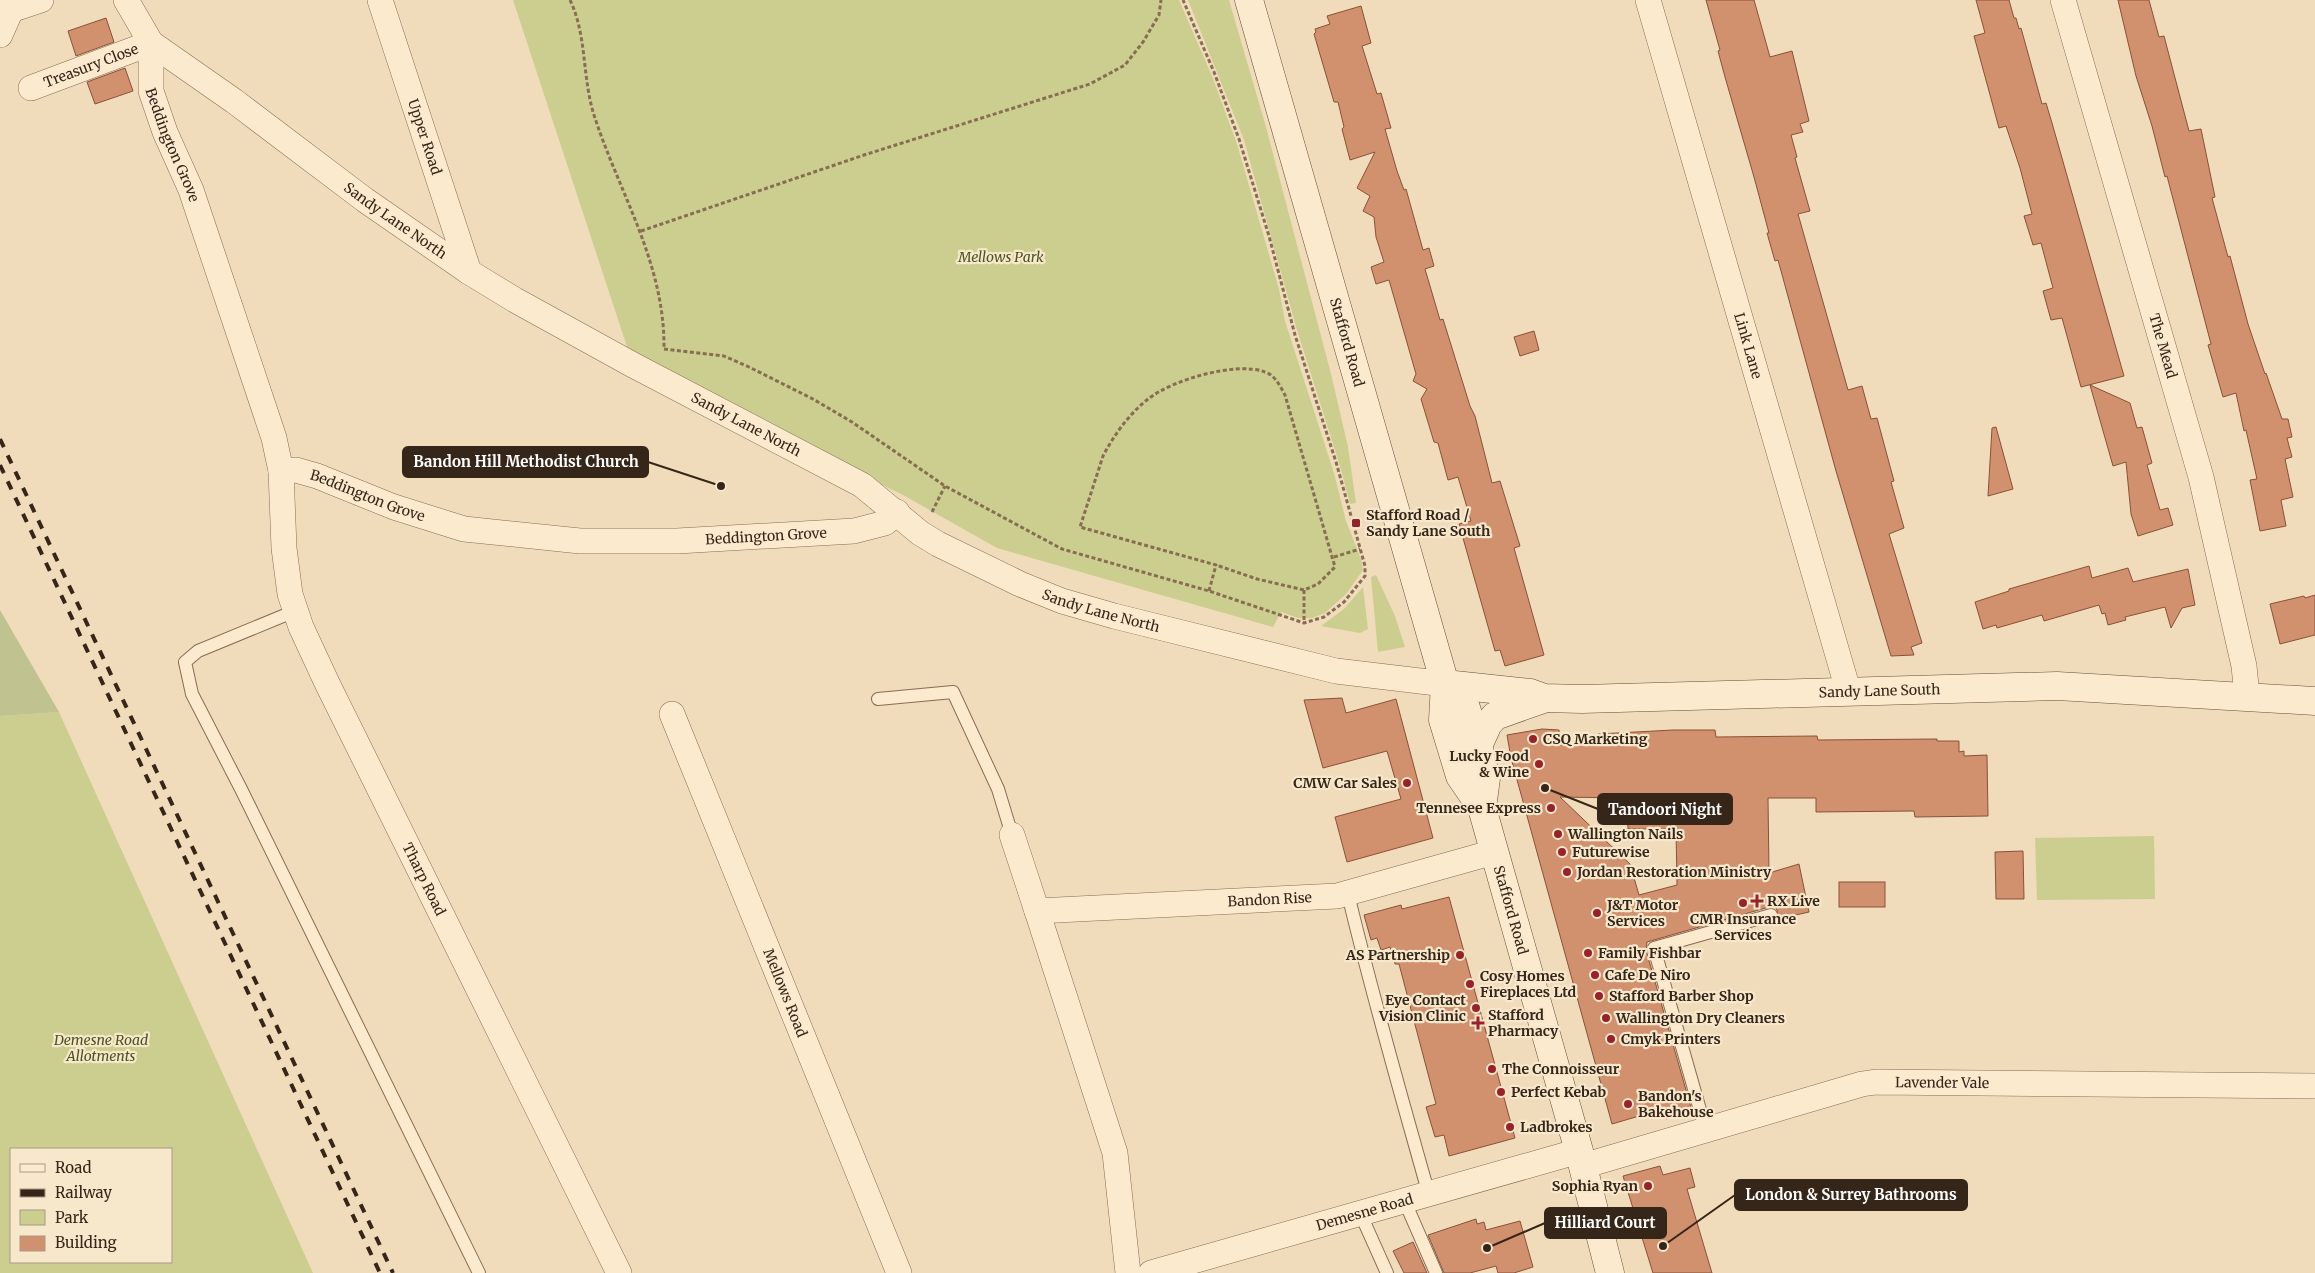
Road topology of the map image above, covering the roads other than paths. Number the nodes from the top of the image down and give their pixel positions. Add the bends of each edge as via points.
1 (41, 0) edge
2 (126, 0) edge
3 (380, 0) edge
4 (1249, 0) edge
5 (1648, 0) edge
6 (2063, 0) edge
7 (9, 5) edge
8 (0, 35) edge
9 (150, 43) junction
10 (31, 88) dead end
11 (469, 272) junction
12 (282, 471) junction
13 (897, 512) junction
14 (295, 611) junction
15 (1445, 684) junction
16 (1848, 690) junction
17 (2247, 696) junction
18 (878, 698) dead end
19 (1544, 698) junction
20 (2315, 701) edge
21 (672, 714) dead end
22 (1478, 746) junction
23 (1482, 808) junction
24 (1012, 835) joint
25 (1494, 852) junction
26 (1348, 894) junction
27 (1037, 911) junction
28 (1771, 914) dead end
29 (2315, 1086) edge
30 (1706, 1131) junction
31 (1581, 1158) junction
32 (1429, 1195) junction
33 (1405, 1202) junction
34 (1360, 1215) junction
35 (479, 1273) edge
36 (619, 1273) edge
37 (899, 1273) edge
38 (1128, 1273) edge
39 (1151, 1273) edge
40 (1387, 1273) edge
41 (1436, 1273) edge
42 (1610, 1273) edge

1 - 7 street
2 - 9 street, Sandy Lane North
3 - 11 street, Upper Road
4 - 15 main road, Stafford Road
5 - 16 street, Link Lane
6 - 17 street, The Mead via 2201,477 2240,647
7 - 8 street
9 - 10 street, Treasury Close
9 - 11 street, Sandy Lane North
9 - 12 street, Beddington Grove via 151,90 191,190 274,438
11 - 13 street, Sandy Lane North via 660,379 862,485
12 - 13 street, Beddington Grove via 296,470 317,476 394,507 464,529 580,541 678,542 854,531 885,523
12 - 14 street, Tharp Road via 286,571
13 - 15 street, Sandy Lane North via 920,533 1020,584 1062,601 1284,660 1336,671
14 - 35 lane via 198,651 185,662 192,694
14 - 36 street, Tharp Road via 327,683
15 - 19 main road, Sandy Lane South via 1530,693
15 - 22 main road, Stafford Road via 1465,705
15 - 23 main road, Stafford Road via 1443,720 1460,776
16 - 17 main road, Sandy Lane South via 2057,686
16 - 19 main road, Sandy Lane South
17 - 20 main road, Sandy Lane South
18 - 24 lane via 953,692 998,789
19 - 22 main road via 1495,716
21 - 37 street, Mellows Road
22 - 23 main road, Stafford Road via 1486,778
23 - 25 main road, Stafford Road
24 - 27 street
25 - 26 street, Bandon Rise
25 - 31 main road, Stafford Road
26 - 27 street, Bandon Rise
26 - 32 lane
27 - 38 street via 1115,1153
28 - 30 lane via 1654,948
29 - 30 street, Lavender Vale via 1876,1082
30 - 31 street, Lavender Vale
31 - 32 street, Demesne Road
31 - 42 main road, Stafford Road
32 - 33 street, Demesne Road
33 - 34 street, Demesne Road
33 - 41 lane
34 - 39 street, Demesne Road
34 - 40 lane

